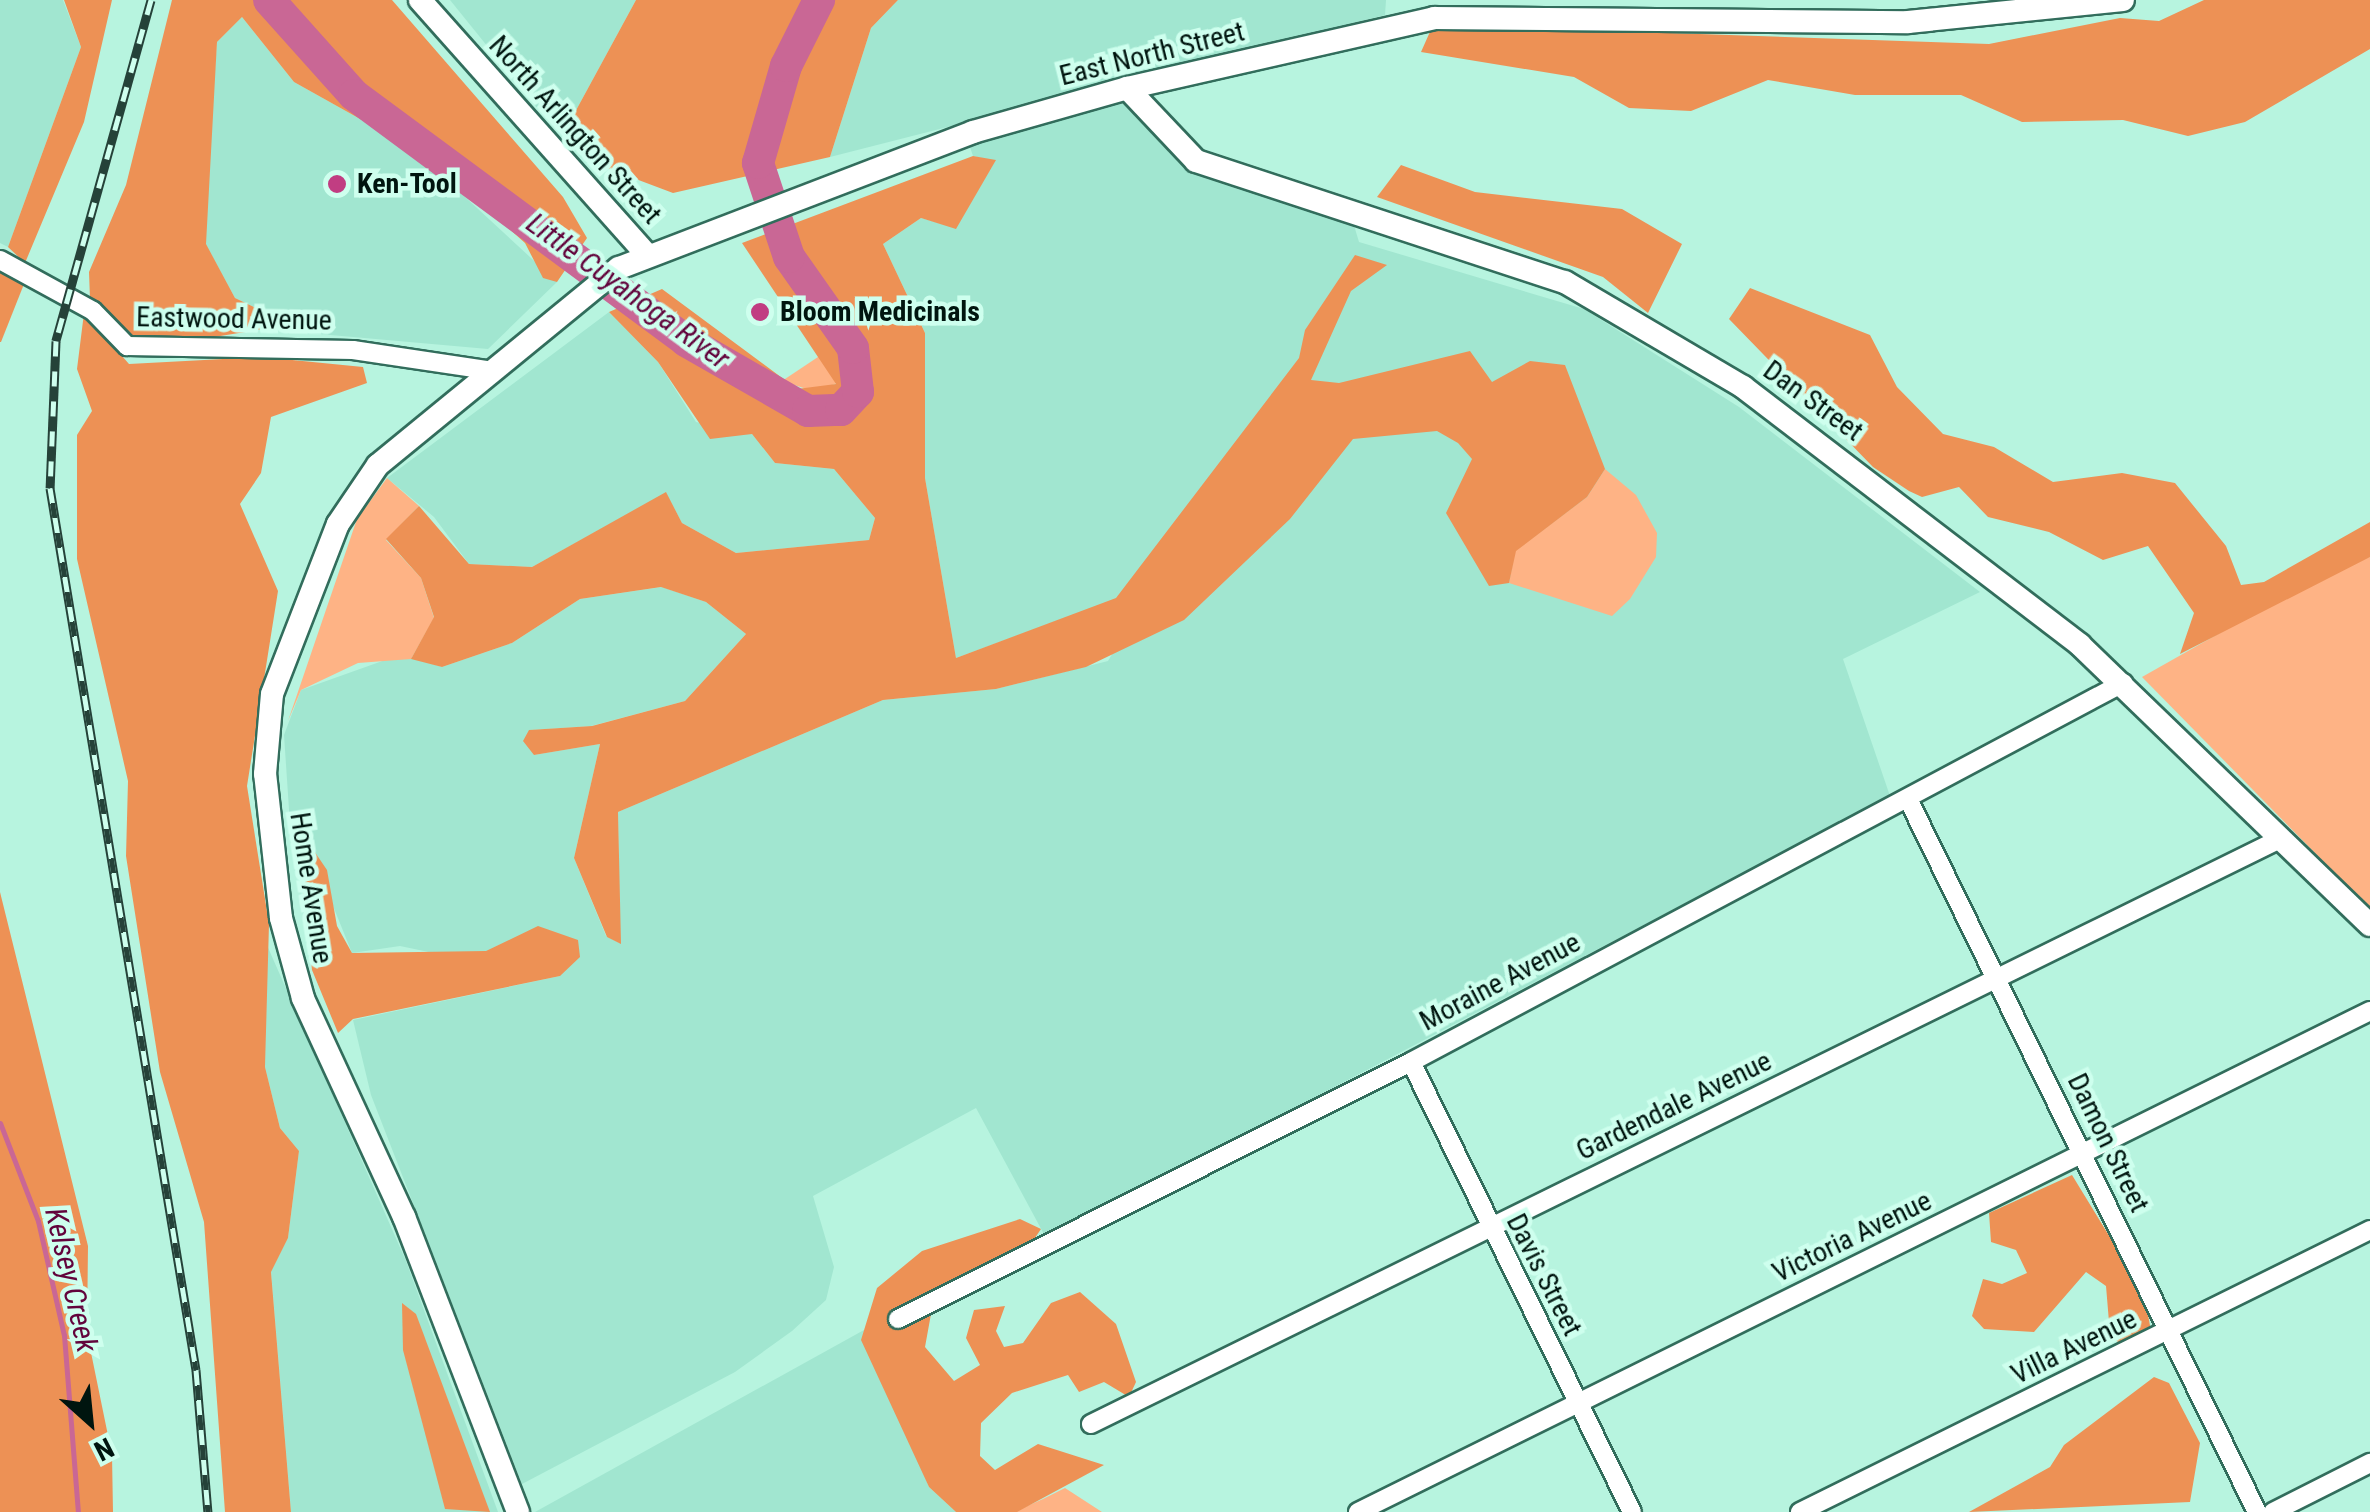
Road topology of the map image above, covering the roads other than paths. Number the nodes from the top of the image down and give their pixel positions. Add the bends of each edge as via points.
1 (420, 0) edge
2 (2123, 0) edge
3 (1128, 88) junction
4 (647, 255) junction
5 (0, 260) edge
6 (494, 371) junction
7 (2124, 683) junction
8 (1908, 799) junction
9 (2282, 838) junction
10 (2370, 925) edge
11 (1996, 977) junction
12 (2370, 1011) edge
13 (1412, 1062) junction
14 (2082, 1153) junction
15 (1489, 1228) junction
16 (2370, 1230) edge
17 (898, 1319) dead end
18 (2168, 1332) junction
19 (1580, 1404) junction
20 (1091, 1424) dead end
21 (2370, 1463) edge
22 (518, 1512) edge
23 (1358, 1512) edge
24 (1632, 1512) edge
25 (1800, 1512) edge
26 (2258, 1512) edge
27 (2274, 1512) edge

1 - 4 street, North Arlington Street
2 - 3 street, East North Street via 1908,22 1434,18
3 - 4 street, East North Street via 974,132
3 - 7 street, Dan Street via 1182,152 1222,173 1598,296 1806,431
4 - 6 street, East North Street via 574,302
5 - 6 street, Eastwood Avenue via 93,311 128,346 353,350
6 - 22 street, Home Avenue via 378,466 350,501 272,694 264,774 292,973 404,1217
7 - 8 street, Moraine Avenue
7 - 9 street, Dan Street
8 - 11 street, Damon Street
8 - 13 street, Moraine Avenue
9 - 10 street, Dan Street
9 - 11 street, Gardendale Avenue
11 - 14 street, Damon Street
11 - 15 street, Gardendale Avenue
12 - 14 street, Victoria Avenue
13 - 15 street, Davis Street
13 - 17 street, Moraine Avenue
14 - 18 street, Damon Street
14 - 19 street, Victoria Avenue
15 - 19 street, Davis Street
15 - 20 street, Gardendale Avenue
16 - 18 street, Villa Avenue
18 - 25 street, Villa Avenue
18 - 26 street, Damon Street
19 - 23 street, Victoria Avenue
19 - 24 street, Davis Street
21 - 27 street

